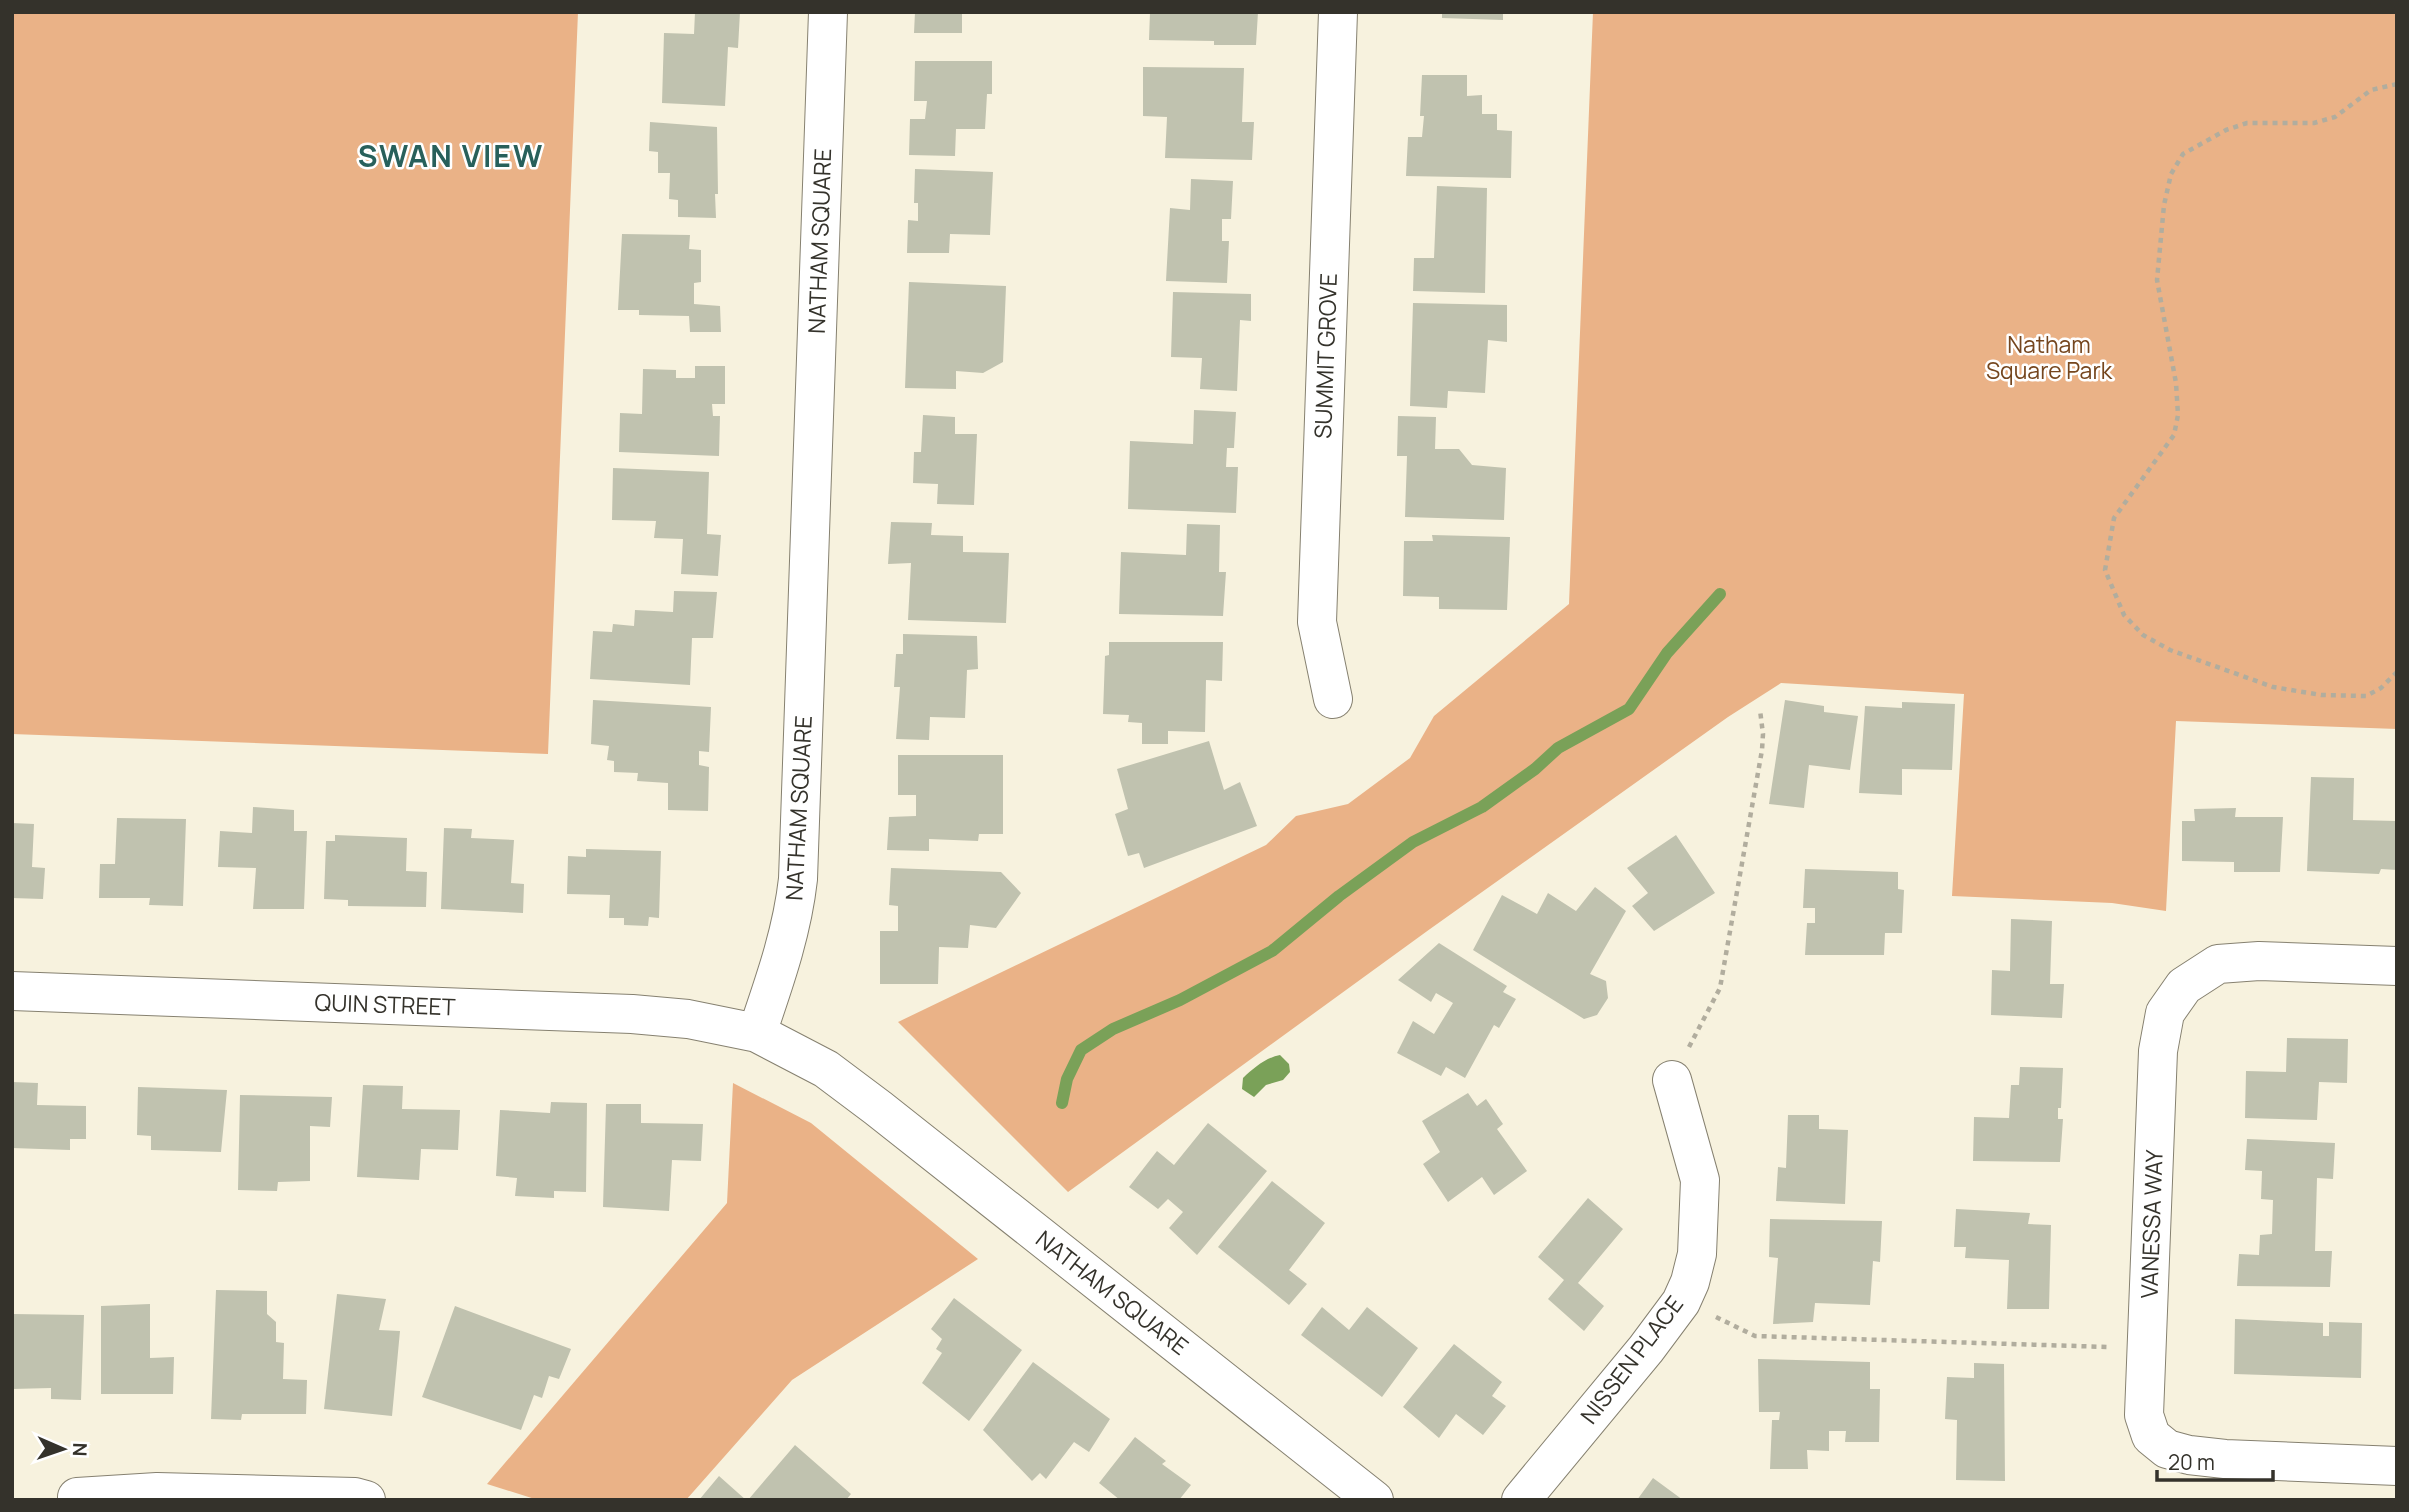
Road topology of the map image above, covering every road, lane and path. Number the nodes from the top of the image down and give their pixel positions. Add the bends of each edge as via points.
1 (828, 12) edge
2 (1338, 12) edge
3 (2397, 84) edge
4 (2397, 672) edge
5 (1333, 699) dead end
6 (1760, 710) dead end
7 (2397, 966) edge
8 (12, 990) edge
9 (757, 1033) junction
10 (1672, 1080) joint
11 (1681, 1302) junction
12 (2148, 1348) junction
13 (2397, 1466) edge
14 (77, 1497) dead end
15 (366, 1500) edge
16 (1374, 1500) edge
17 (1521, 1500) edge

1 - 9 street, NATHAM SQUARE via 798,879 780,968
2 - 5 street, SUMMIT GROVE via 1317,622
3 - 4 path via 2371,90 2335,117 2314,122 2247,123 2183,154 2171,174 2164,205 2157,280 2178,415 2174,435 2114,518 2105,570 2124,615 2143,635 2240,675 2283,689 2347,697 2366,696
6 - 10 path via 1762,750 1720,988
7 - 12 street, VANESSA WAY via 2218,964 2184,986 2165,1013 2158,1051
8 - 9 street, QUIN STREET via 632,1014
9 - 16 street, NATHAM SQUARE via 826,1069 878,1108
10 - 11 street, NISSEN PLACE via 1700,1180 1697,1254
11 - 12 path via 1755,1336
11 - 17 street, NISSEN PLACE
12 - 13 street, VANESSA WAY via 2144,1415 2151,1436 2167,1449 2225,1459
14 - 15 street via 157,1492

